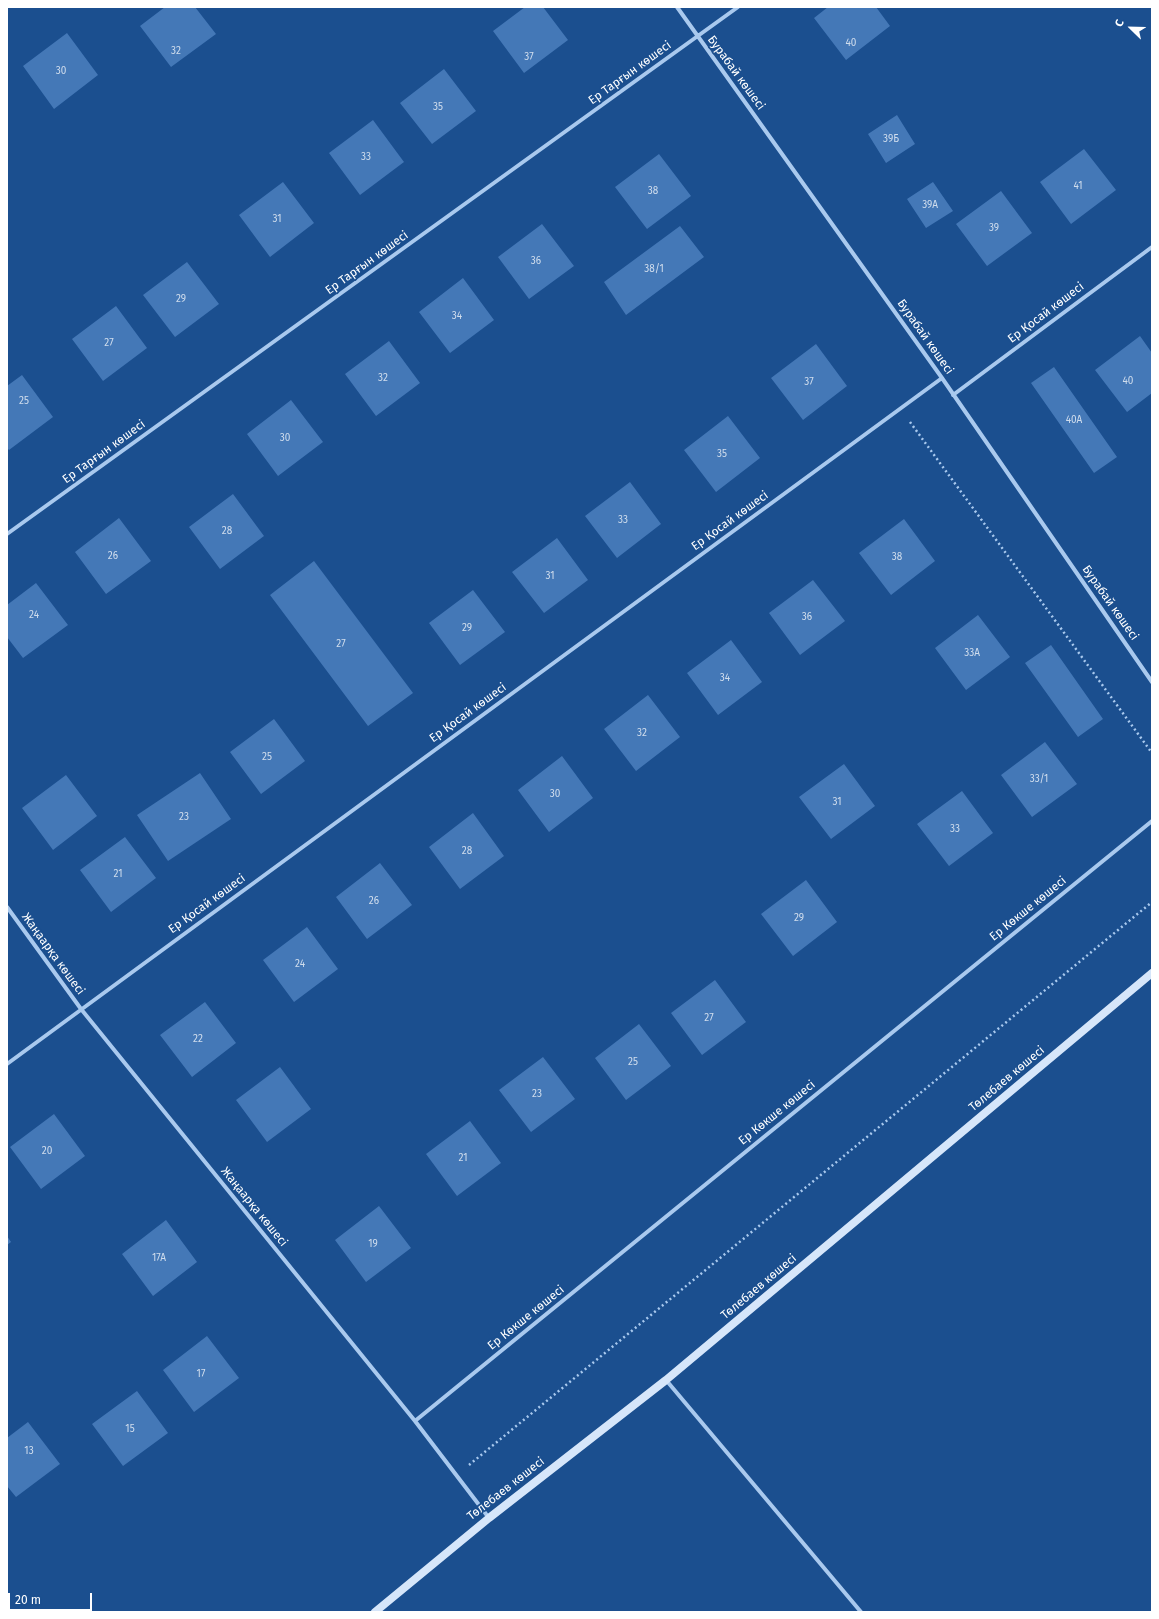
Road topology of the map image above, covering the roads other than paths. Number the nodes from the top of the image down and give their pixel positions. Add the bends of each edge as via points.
1 (677, 7) edge
2 (738, 7) edge
3 (698, 36) junction
4 (1152, 247) edge
5 (942, 378) junction
6 (953, 395) junction
7 (7, 534) edge
8 (1152, 682) edge
9 (1152, 821) edge
10 (7, 907) edge
11 (1152, 973) edge
12 (81, 1009) junction
13 (7, 1064) edge
14 (666, 1380) junction
15 (415, 1421) junction
16 (489, 1518) junction
17 (375, 1612) edge
18 (861, 1612) edge

1 - 3 street, Бурабай көшесі
2 - 3 street, Ер Тарғын көшесі
3 - 5 street, Бурабай көшесі
3 - 7 street, Ер Тарғын көшесі
4 - 6 street, Ер Қосай көшесі
5 - 6 street, Бурабай көшесі
5 - 12 street, Ер Қосай көшесі
6 - 8 street, Бурабай көшесі
9 - 15 street, Ер Көкше көшесі
10 - 12 street, Жаңаарқа көшесі
11 - 14 street, Төлебаев көшесі
12 - 13 street, Ер Қосай көшесі
12 - 15 street, Жаңаарқа көшесі
14 - 16 street, Төлебаев көшесі
14 - 18 street
15 - 16 street, Жаңаарқа көшесі
16 - 17 street, Төлебаев көшесі

